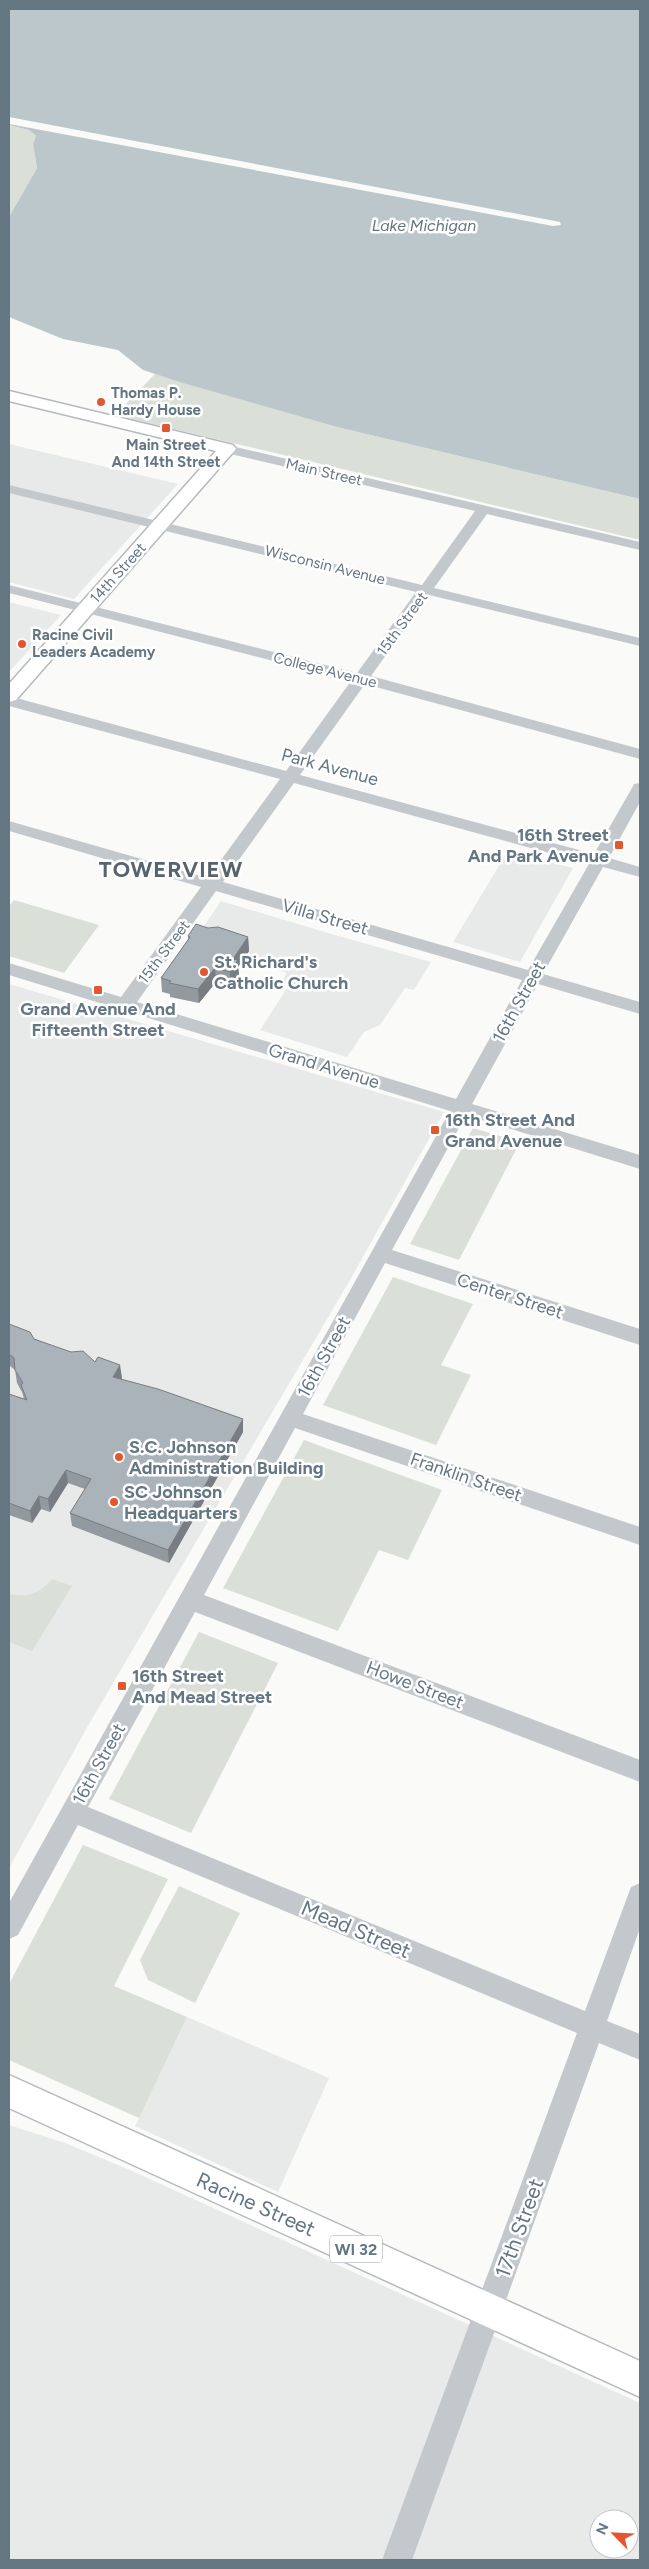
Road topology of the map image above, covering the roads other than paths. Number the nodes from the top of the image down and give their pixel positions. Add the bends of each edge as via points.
1 (9, 396) edge
2 (227, 449) junction
3 (9, 489) edge
4 (483, 510) junction
5 (160, 526) junction
6 (640, 546) edge
7 (9, 589) edge
8 (426, 590) junction
9 (86, 609) junction
10 (640, 642) edge
11 (362, 679) junction
12 (9, 696) edge
13 (9, 701) edge
14 (640, 754) edge
15 (291, 777) junction
16 (640, 788) edge
17 (9, 826) edge
18 (600, 861) junction
19 (640, 872) edge
20 (213, 885) junction
21 (9, 969) edge
22 (532, 978) junction
23 (125, 1005) junction
24 (640, 1008) edge
25 (461, 1108) junction
26 (640, 1162) edge
27 (380, 1254) junction
28 (640, 1337) edge
29 (291, 1418) junction
30 (640, 1536) edge
31 (190, 1600) junction
32 (640, 1771) edge
33 (73, 1812) junction
34 (640, 1895) edge
35 (9, 1927) edge
36 (592, 2027) junction
37 (640, 2047) edge
38 (9, 2091) edge
39 (44, 2108) junction
40 (9, 2109) edge
41 (489, 2310) junction
42 (640, 2379) edge
43 (397, 2560) edge

1 - 2 main road, Main Street
2 - 4 street, Main Street
2 - 5 main road, 14th Street
3 - 5 street, Wisconsin Avenue
4 - 6 street, Main Street
4 - 8 street, 15th Street
5 - 8 street, Wisconsin Avenue
5 - 9 main road, 14th Street
7 - 9 street, College Avenue
8 - 10 street, Wisconsin Avenue
8 - 11 street, 15th Street
9 - 11 street, College Avenue
9 - 12 main road, 14th Street
11 - 14 street, College Avenue
11 - 15 street, 15th Street
13 - 15 street, Park Avenue
15 - 18 street, Park Avenue
15 - 20 street, 15th Street
16 - 18 street, 16th Street
17 - 20 street, Villa Street
18 - 19 street, Park Avenue
18 - 22 street, 16th Street
20 - 22 street, Villa Street
20 - 23 street, 15th Street
21 - 23 street, Grand Avenue
22 - 24 street, Villa Street
22 - 25 street, 16th Street
23 - 25 street, Grand Avenue
25 - 26 street, Grand Avenue
25 - 27 street, 16th Street
27 - 28 street, Center Street
27 - 29 street, 16th Street
29 - 30 street, Franklin Street
29 - 31 street, 16th Street
31 - 32 street, Howe Street
31 - 33 street, 16th Street
33 - 35 street, 16th Street
33 - 36 street, Mead Street
34 - 36 street, 17th Street
36 - 37 street, Mead Street
36 - 41 street, 17th Street
38 - 39 main road, Racine Street / WI 32
39 - 40 main road
39 - 41 main road, Racine Street / WI 32
41 - 42 main road, Racine Street / WI 32
41 - 43 street, 17th Street

